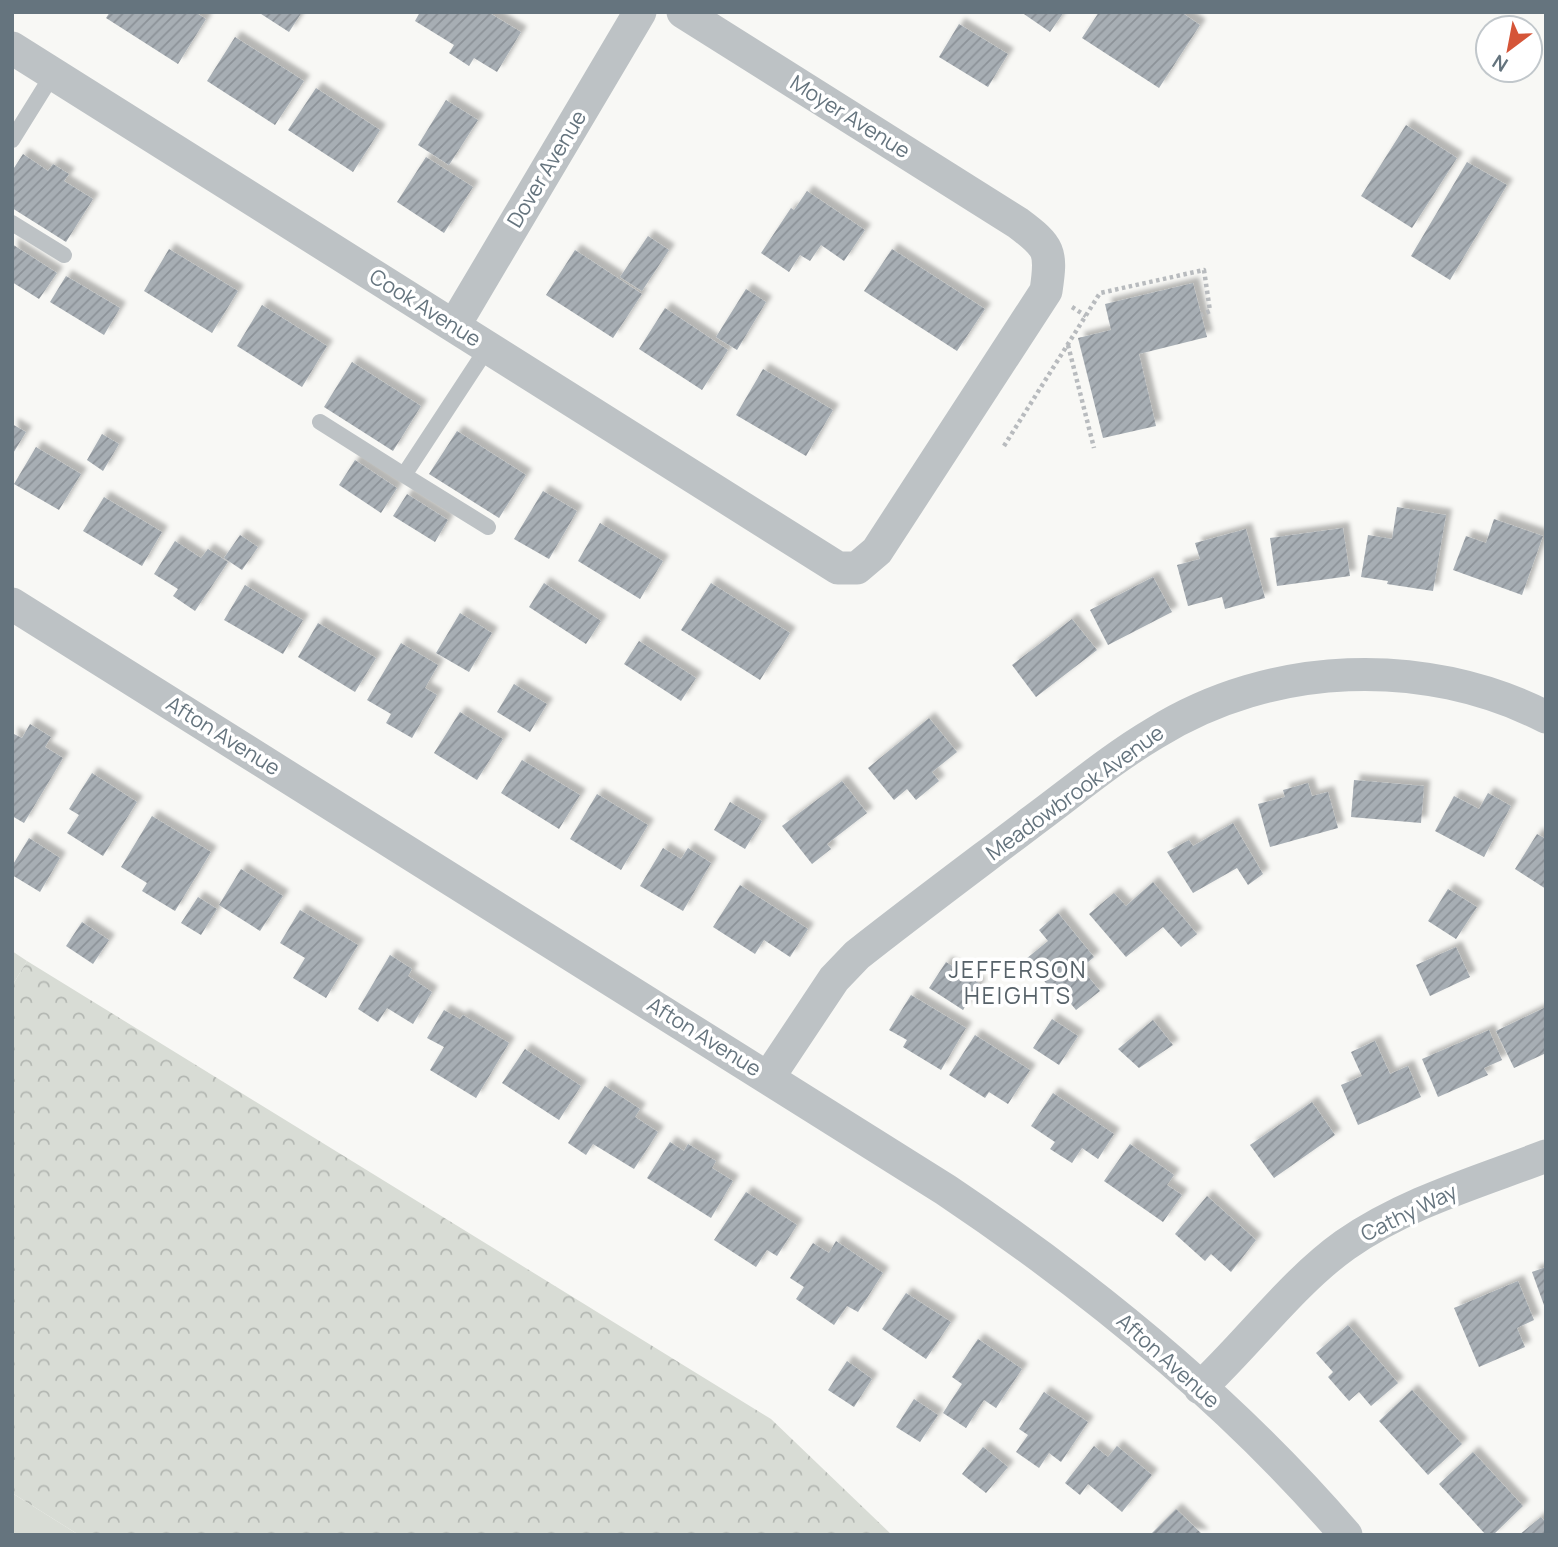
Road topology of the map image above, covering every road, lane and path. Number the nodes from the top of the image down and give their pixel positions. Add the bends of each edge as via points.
1 (640, 12) edge
2 (683, 12) edge
3 (12, 48) edge
4 (53, 74) junction
5 (12, 140) edge
6 (12, 223) edge
7 (64, 255) dead end
8 (1201, 315) dead end
9 (454, 326) junction
10 (1068, 345) junction
11 (488, 347) junction
12 (320, 422) dead end
13 (1004, 446) dead end
14 (1094, 448) dead end
15 (404, 475) junction
16 (488, 527) dead end
17 (838, 568) joint
18 (12, 604) edge
19 (1546, 717) edge
20 (768, 1078) junction
21 (1546, 1156) edge
22 (1200, 1388) junction
23 (1346, 1535) edge

1 - 9 street, Dover Avenue
2 - 17 street, Moyer Avenue via 1018,223 1042,241 1050,265 1046,291 877,551 857,568
3 - 4 street, Cook Avenue
4 - 5 lane
4 - 9 street, Cook Avenue
6 - 7 lane
8 - 10 path via 1210,311 1204,270 1100,293
9 - 11 street, Cook Avenue
10 - 13 path
10 - 14 path
11 - 15 lane
11 - 17 street, Cook Avenue
12 - 15 lane
15 - 16 lane
18 - 20 street, Afton Avenue
19 - 20 street, Meadowbrook Avenue via 1468,687 1409,676 1354,674 1262,687 1190,714 1129,750 857,955 834,979
20 - 22 street, Afton Avenue via 1027,1245 1122,1318
21 - 22 street, Cathy Way via 1424,1202 1344,1246 1311,1273
22 - 23 street, Afton Avenue

